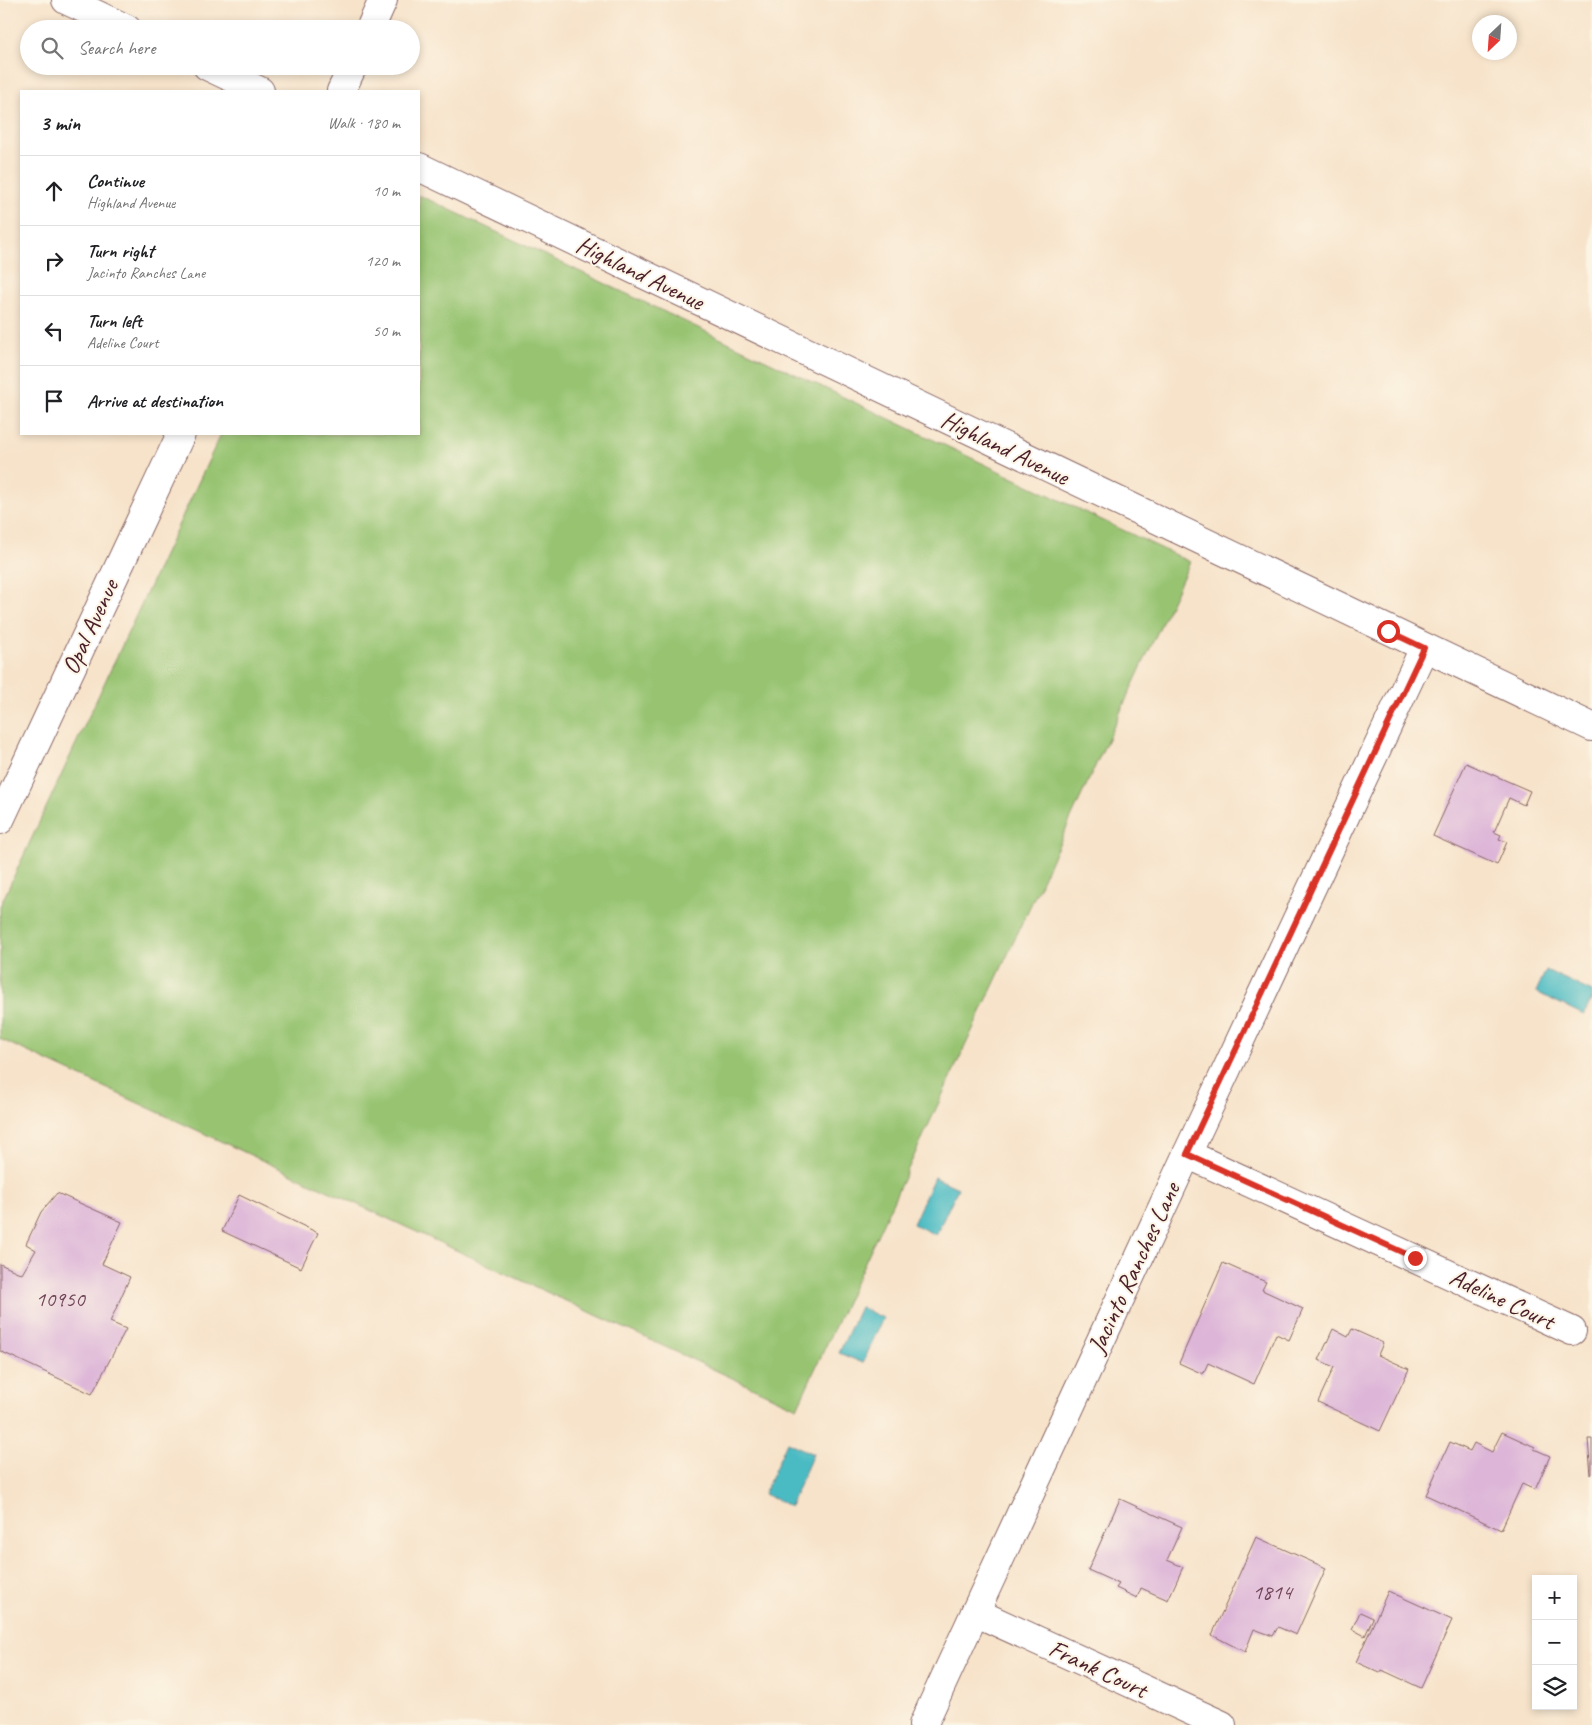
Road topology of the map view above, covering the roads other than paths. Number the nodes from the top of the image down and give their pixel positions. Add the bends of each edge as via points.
1 (66, 0) edge
2 (383, 0) edge
3 (108, 20) edge
4 (374, 20) edge
5 (226, 75) edge
6 (348, 75) edge
7 (258, 90) edge
8 (341, 90) edge
9 (420, 167) edge
10 (181, 435) edge
11 (1424, 648) junction
12 (1592, 727) edge
13 (0, 820) edge
14 (1187, 1154) junction
15 (1572, 1331) dead end
16 (975, 1612) junction
17 (924, 1725) edge
18 (1222, 1725) edge

1 - 3 street
2 - 4 street
5 - 7 street
6 - 8 street
9 - 11 street, Highland Avenue
10 - 13 street, Opal Avenue
11 - 12 street, Highland Avenue
11 - 14 street, Jacinto Ranches Lane
14 - 15 street, Adeline Court
14 - 16 street, Jacinto Ranches Lane
16 - 17 street, Jacinto Ranches Lane
16 - 18 street, Frank Court

